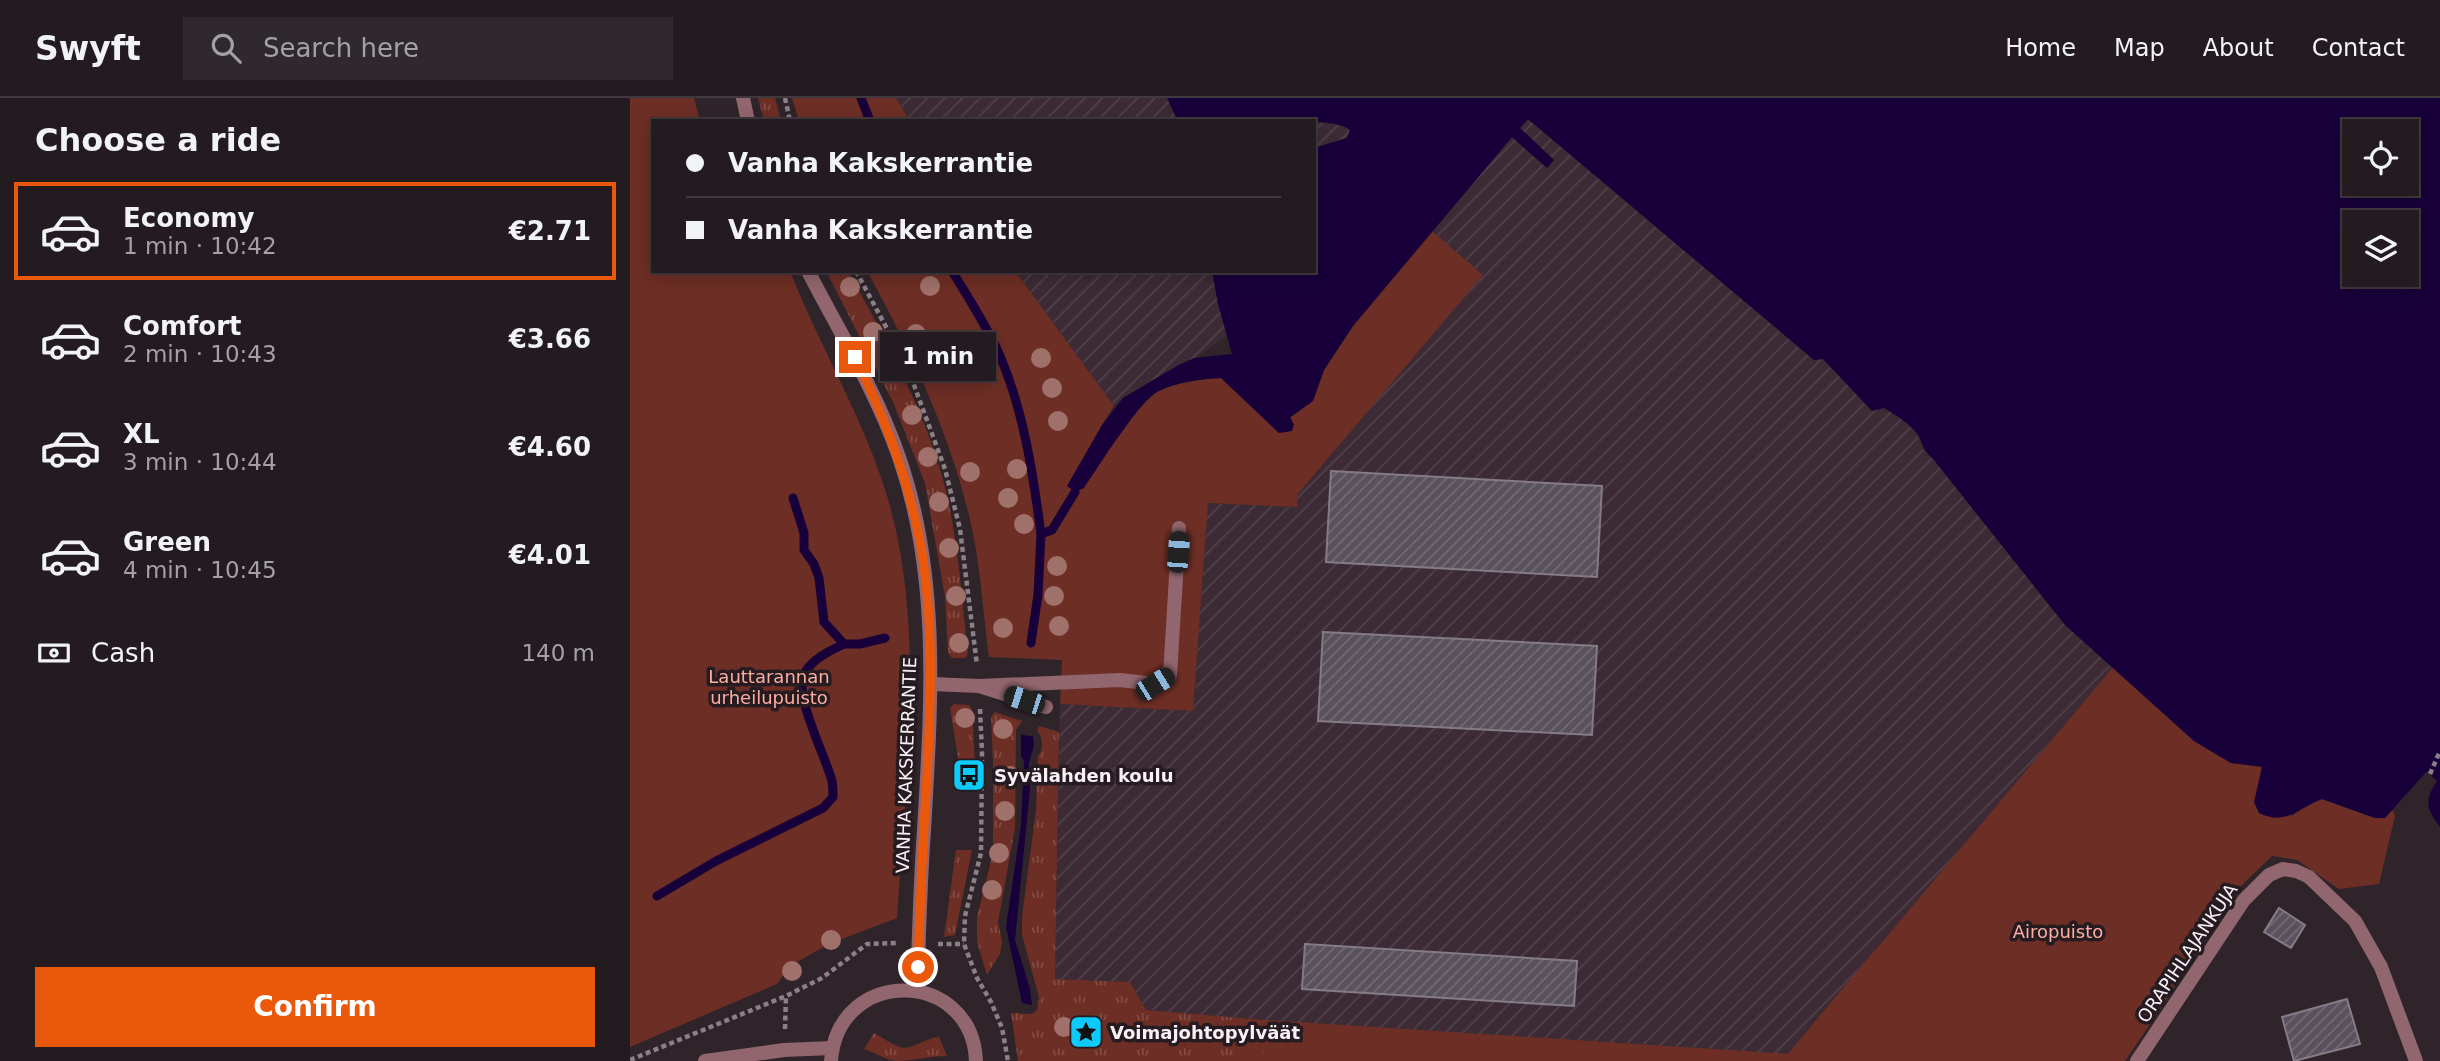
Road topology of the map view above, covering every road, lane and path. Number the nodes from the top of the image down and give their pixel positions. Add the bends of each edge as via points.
1 (743, 98) edge
2 (785, 98) edge
3 (748, 119) edge
4 (790, 119) edge
5 (809, 273) edge
6 (857, 273) edge
7 (1179, 528) dead end
8 (976, 656) dead end
9 (932, 684) junction
10 (979, 685) junction
11 (1046, 708) dead end
12 (980, 710) dead end
13 (2440, 751) edge
14 (2430, 774) dead end
15 (879, 942) dead end
16 (917, 991) junction
17 (832, 1055) edge
18 (630, 1060) edge
19 (705, 1061) edge
20 (976, 1061) edge
21 (1008, 1061) edge
22 (2137, 1061) edge
23 (2416, 1061) edge

1 - 3 street
2 - 4 path
5 - 9 street, VANHA KAKSKERRANTIE via 855,357 899,459 923,559
6 - 8 path via 907,366 945,469 960,529
7 - 10 street via 1170,674 1155,684 1120,680
9 - 10 street
9 - 16 street, VANHA KAKSKERRANTIE
10 - 11 street
12 - 21 path via 981,853 965,916 964,944 1002,1028
13 - 14 path
15 - 18 path via 867,944 822,978 786,996
16 - 17 street via 890,991 861,1003 843,1023
16 - 20 street via 949,1005 962,1018 971,1033
17 - 19 street via 784,1050
22 - 23 street, ORAPIHLAJANKUJA via 2244,900 2269,875 2283,869 2309,877 2355,921 2381,967

